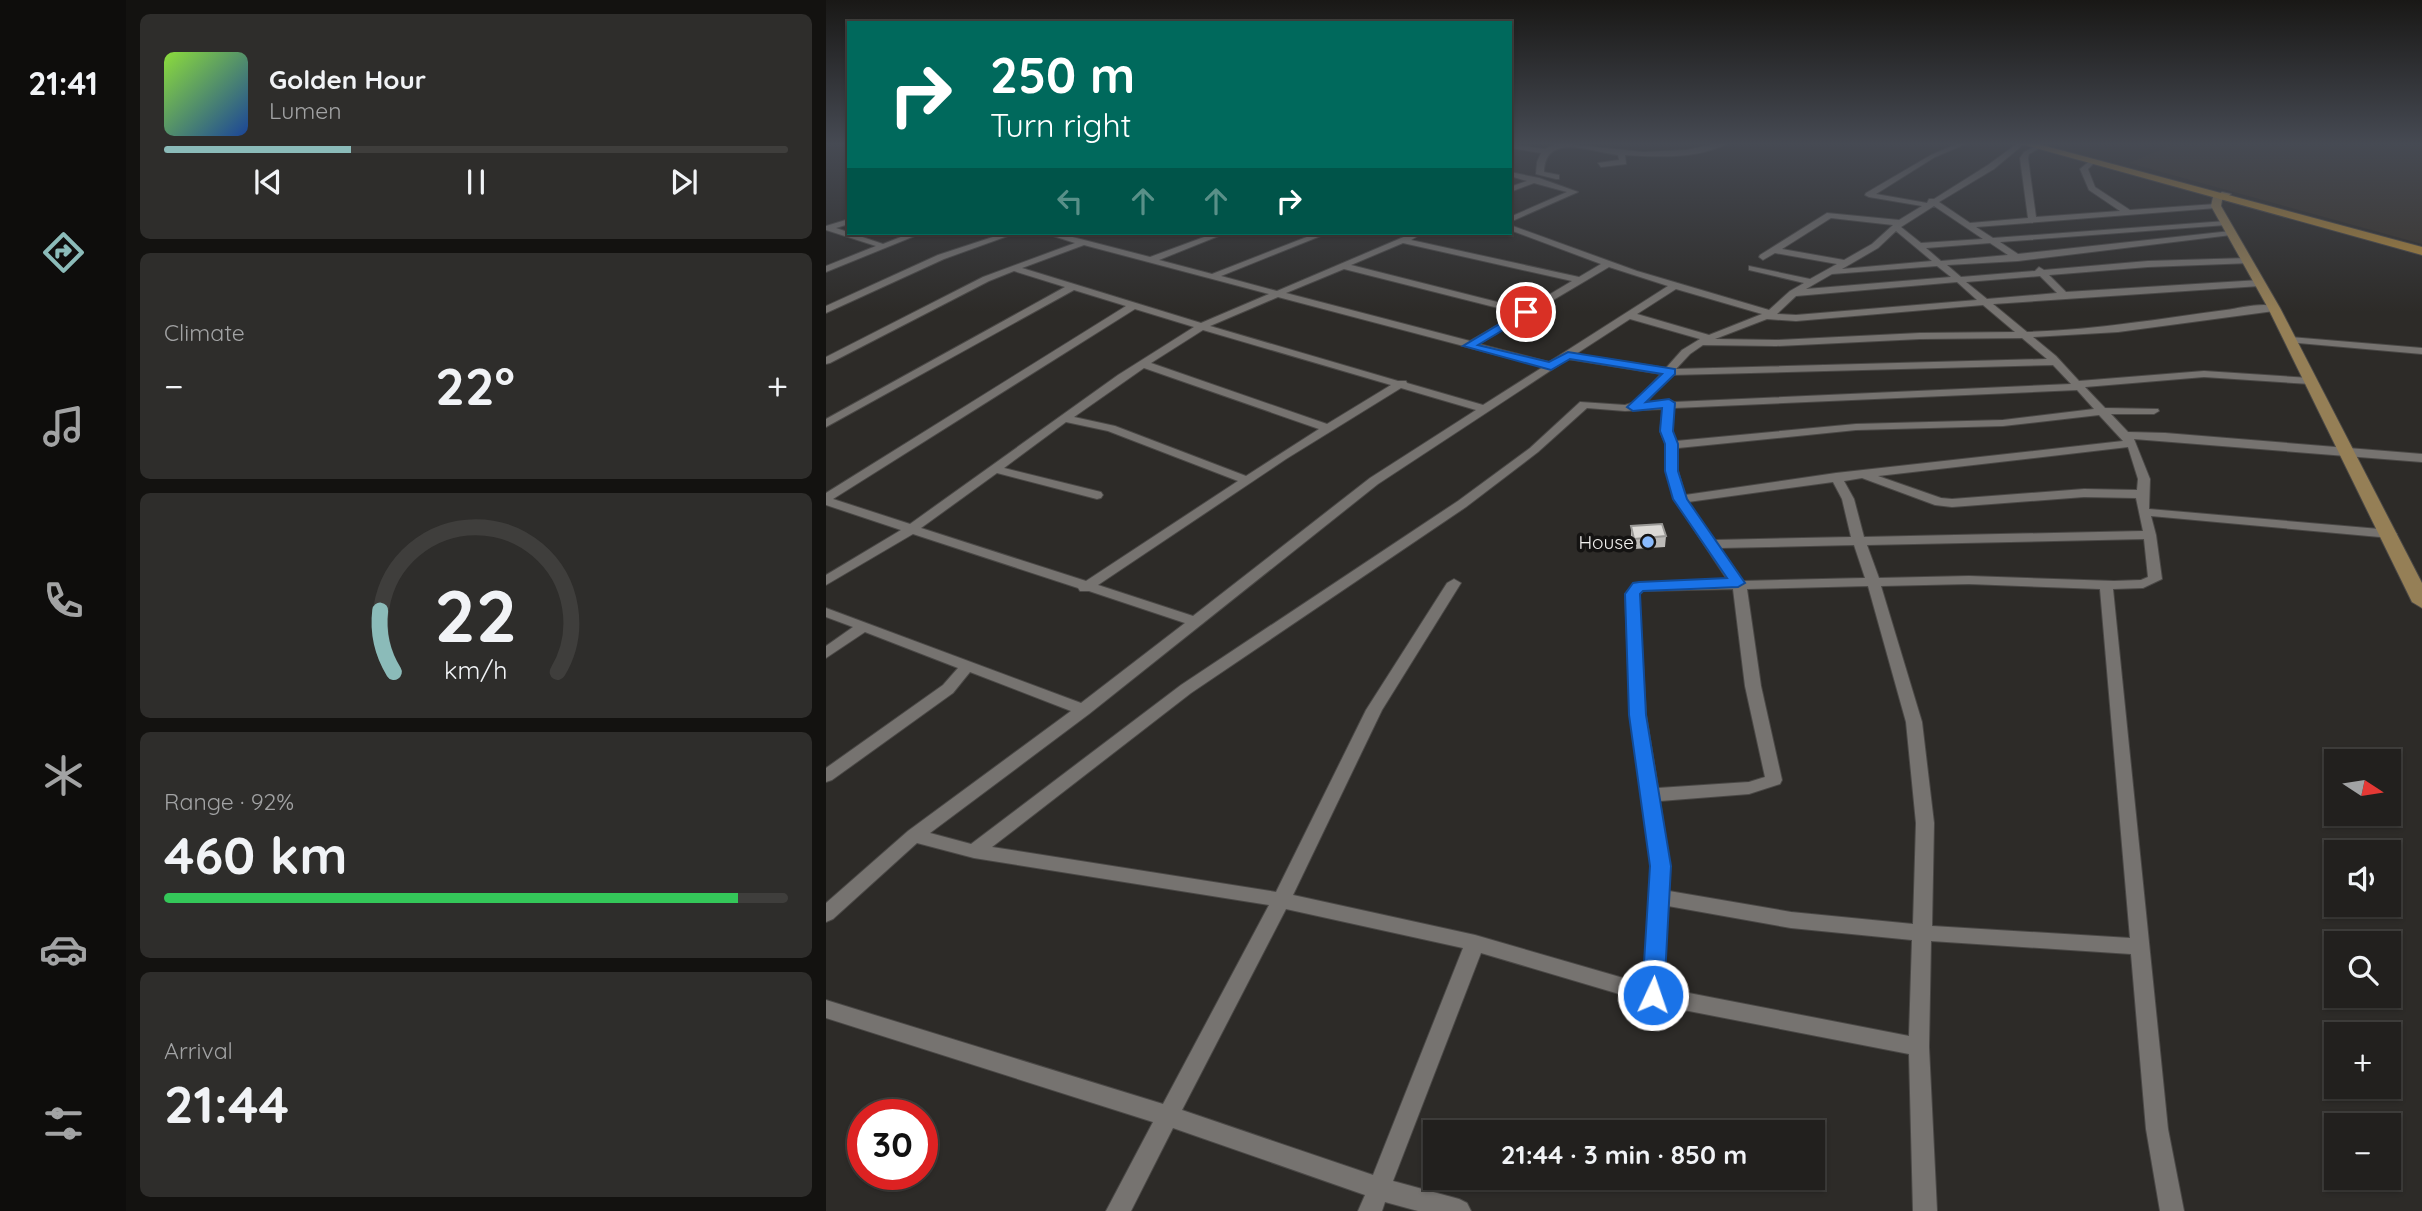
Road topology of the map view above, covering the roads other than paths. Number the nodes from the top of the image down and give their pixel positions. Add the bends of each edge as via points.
1 (2221, 199) edge
2 (1560, 200) edge
3 (1903, 200) edge
4 (1935, 200) edge
5 (2029, 200) edge
6 (2109, 200) edge
7 (2218, 200) edge
8 (2223, 200) edge
9 (1929, 203) junction
10 (2128, 213) junction
11 (1512, 219) edge
12 (2032, 221) junction
13 (847, 222) edge
14 (1898, 225) junction
15 (1969, 225) junction
16 (827, 228) edge
17 (1512, 228) edge
18 (2228, 228) junction
19 (847, 234) edge
20 (849, 235) edge
21 (912, 235) edge
22 (1006, 235) edge
23 (1055, 235) edge
24 (1214, 235) edge
25 (1319, 235) edge
26 (1414, 235) edge
27 (1401, 240) junction
28 (1994, 241) junction
29 (1082, 243) junction
30 (880, 245) junction
31 (1920, 246) junction
32 (2422, 249) edge
33 (1773, 250) junction
34 (1763, 257) dead end
35 (2016, 257) junction
36 (1150, 260) junction
37 (2248, 261) junction
38 (1938, 262) junction
39 (1846, 263) junction
40 (1607, 264) junction
41 (1340, 265) junction
42 (1012, 268) junction
43 (1752, 268) dead end
44 (826, 269) edge
45 (1828, 272) junction
46 (2043, 272) junction
47 (1211, 277) junction
48 (1580, 280) junction
49 (1957, 280) junction
50 (1810, 282) junction
51 (2260, 283) junction
52 (1074, 286) junction
53 (1674, 286) junction
54 (1273, 293) junction
55 (1793, 293) junction
56 (2064, 295) junction
57 (1983, 301) junction
58 (1134, 305) junction
59 (2274, 308) junction
60 (826, 310) edge
61 (1526, 312) junction
62 (1628, 315) junction
63 (1769, 315) junction
64 (1202, 326) junction
65 (2024, 336) junction
66 (1704, 340) junction
67 (2290, 340) junction
68 (1469, 346) junction
69 (2422, 351) edge
70 (1568, 356) junction
71 (826, 362) edge
72 (2055, 362) junction
73 (1143, 364) junction
74 (1551, 366) junction
75 (1671, 372) junction
76 (2309, 381) junction
77 (1402, 383) junction
78 (2079, 386) junction
79 (1669, 403) junction
80 (1633, 407) junction
81 (826, 409) edge
82 (1485, 409) junction
83 (2102, 411) junction
84 (2154, 411) dead end
85 (846, 412) junction
86 (1066, 419) junction
87 (826, 424) edge
88 (1326, 428) junction
89 (2128, 439) junction
90 (1672, 444) junction
91 (2346, 450) junction
92 (2422, 458) edge
93 (996, 469) junction
94 (1862, 475) junction
95 (1836, 477) junction
96 (1246, 480) junction
97 (2143, 494) junction
98 (1097, 495) dead end
99 (1680, 499) junction
100 (826, 500) edge
101 (2146, 512) junction
102 (910, 530) junction
103 (2391, 534) junction
104 (2150, 535) junction
105 (1859, 539) junction
106 (1709, 544) junction
107 (826, 581) edge
108 (1873, 581) junction
109 (1454, 583) dead end
110 (1738, 583) junction
111 (2106, 583) junction
112 (1085, 588) junction
113 (2422, 602) edge
114 (826, 612) edge
115 (1194, 621) junction
116 (863, 627) junction
117 (826, 653) edge
118 (967, 666) junction
119 (1083, 710) junction
120 (826, 776) edge
121 (1652, 795) junction
122 (914, 836) junction
123 (974, 851) junction
124 (1659, 897) junction
125 (1281, 900) junction
126 (826, 914) edge
127 (1925, 933) junction
128 (1475, 943) junction
129 (2141, 947) junction
130 (1653, 995) junction
131 (826, 1009) edge
132 (1919, 1047) junction
133 (1168, 1116) junction
134 (1380, 1189) junction
135 (1118, 1211) edge
136 (1370, 1211) edge
137 (1459, 1211) edge
138 (1925, 1211) edge
139 (2172, 1211) edge

1 - 18 street
2 - 11 street
3 - 9 street
4 - 9 street
5 - 12 street
6 - 10 street
7 - 10 street
8 - 32 main road
9 - 14 street
9 - 15 street
10 - 12 street
12 - 15 street
13 - 16 street
14 - 31 street
14 - 33 street via 1830,215
14 - 39 street
15 - 28 street
16 - 19 street
17 - 40 street
18 - 28 street
18 - 35 street
18 - 37 street
20 - 30 street
21 - 30 street
22 - 60 street via 941,257
23 - 29 street
24 - 36 street
25 - 47 street
26 - 27 street
27 - 41 street
27 - 48 street
28 - 31 street
28 - 35 street
29 - 36 street
29 - 42 street
30 - 44 street
31 - 38 street
33 - 34 street
33 - 39 street
35 - 38 street
35 - 46 street
36 - 47 street
37 - 46 street
37 - 51 street
38 - 45 street
38 - 49 street
39 - 45 street
40 - 48 street
40 - 53 street
41 - 54 street
41 - 61 street
42 - 52 street
42 - 71 street
43 - 50 street
45 - 50 street
46 - 49 street
46 - 56 street
47 - 54 street
48 - 61 street
49 - 55 street
49 - 57 street
50 - 55 street
51 - 56 street
51 - 59 street
52 - 58 street
52 - 85 street
53 - 62 street
53 - 63 street
54 - 64 street
54 - 68 street
55 - 63 street
56 - 57 street
57 - 63 street via 1796,318
57 - 65 street
58 - 64 street
58 - 100 street
59 - 65 street
59 - 67 street
61 - 68 street
62 - 66 street
62 - 70 street
63 - 66 street
64 - 73 street
64 - 77 street
65 - 66 street via 1754,344
65 - 72 street
66 - 75 street via 1686,352
67 - 69 street
67 - 76 street
68 - 74 street
70 - 74 street
70 - 75 street
72 - 75 street
72 - 78 street
73 - 86 street
73 - 88 street
74 - 82 street
75 - 80 street
76 - 78 street via 2204,374
76 - 91 street
77 - 82 street
77 - 88 street
78 - 79 street
78 - 83 street
79 - 80 street
79 - 90 street via 1666,431
80 - 123 street via 1584,404 1534,450 1462,504 1186,689
81 - 85 street
82 - 115 street via 1374,481
83 - 84 street
83 - 89 street
83 - 90 street
85 - 87 street
86 - 93 street
86 - 96 street via 1111,428
88 - 96 street
89 - 91 street via 2165,436
89 - 94 street
89 - 97 street via 2144,479
90 - 99 street via 1672,471
91 - 92 street
91 - 103 street
93 - 98 street
93 - 102 street
94 - 95 street
94 - 97 street via 1952,503 2084,493
95 - 99 street
95 - 105 street via 1848,499
96 - 112 street
97 - 101 street
99 - 106 street
100 - 102 street
101 - 103 street
101 - 104 street
102 - 107 street
102 - 112 street
103 - 113 street
104 - 105 street
104 - 111 street via 2155,579 2143,584
105 - 106 street
105 - 108 street
106 - 110 street
108 - 110 street
108 - 111 street
108 - 127 street via 1914,722 1926,823
109 - 125 street via 1374,710
110 - 121 street via 1639,586 1632,594 1637,715
110 - 121 street via 1753,686 1774,780 1749,788
111 - 129 street
112 - 115 street
114 - 116 street
115 - 119 street
116 - 117 street
116 - 118 street
118 - 119 street
118 - 120 street via 948,689
119 - 122 street
121 - 124 street via 1661,866
122 - 123 street
122 - 126 street
123 - 125 street
124 - 127 street via 1791,920
124 - 130 street
125 - 128 street
125 - 133 street
127 - 129 street
127 - 132 street
128 - 130 street
128 - 134 street
129 - 139 street via 2157,1129
130 - 132 street
131 - 133 street
132 - 138 street
133 - 134 street
133 - 135 street
134 - 136 street
134 - 137 street

